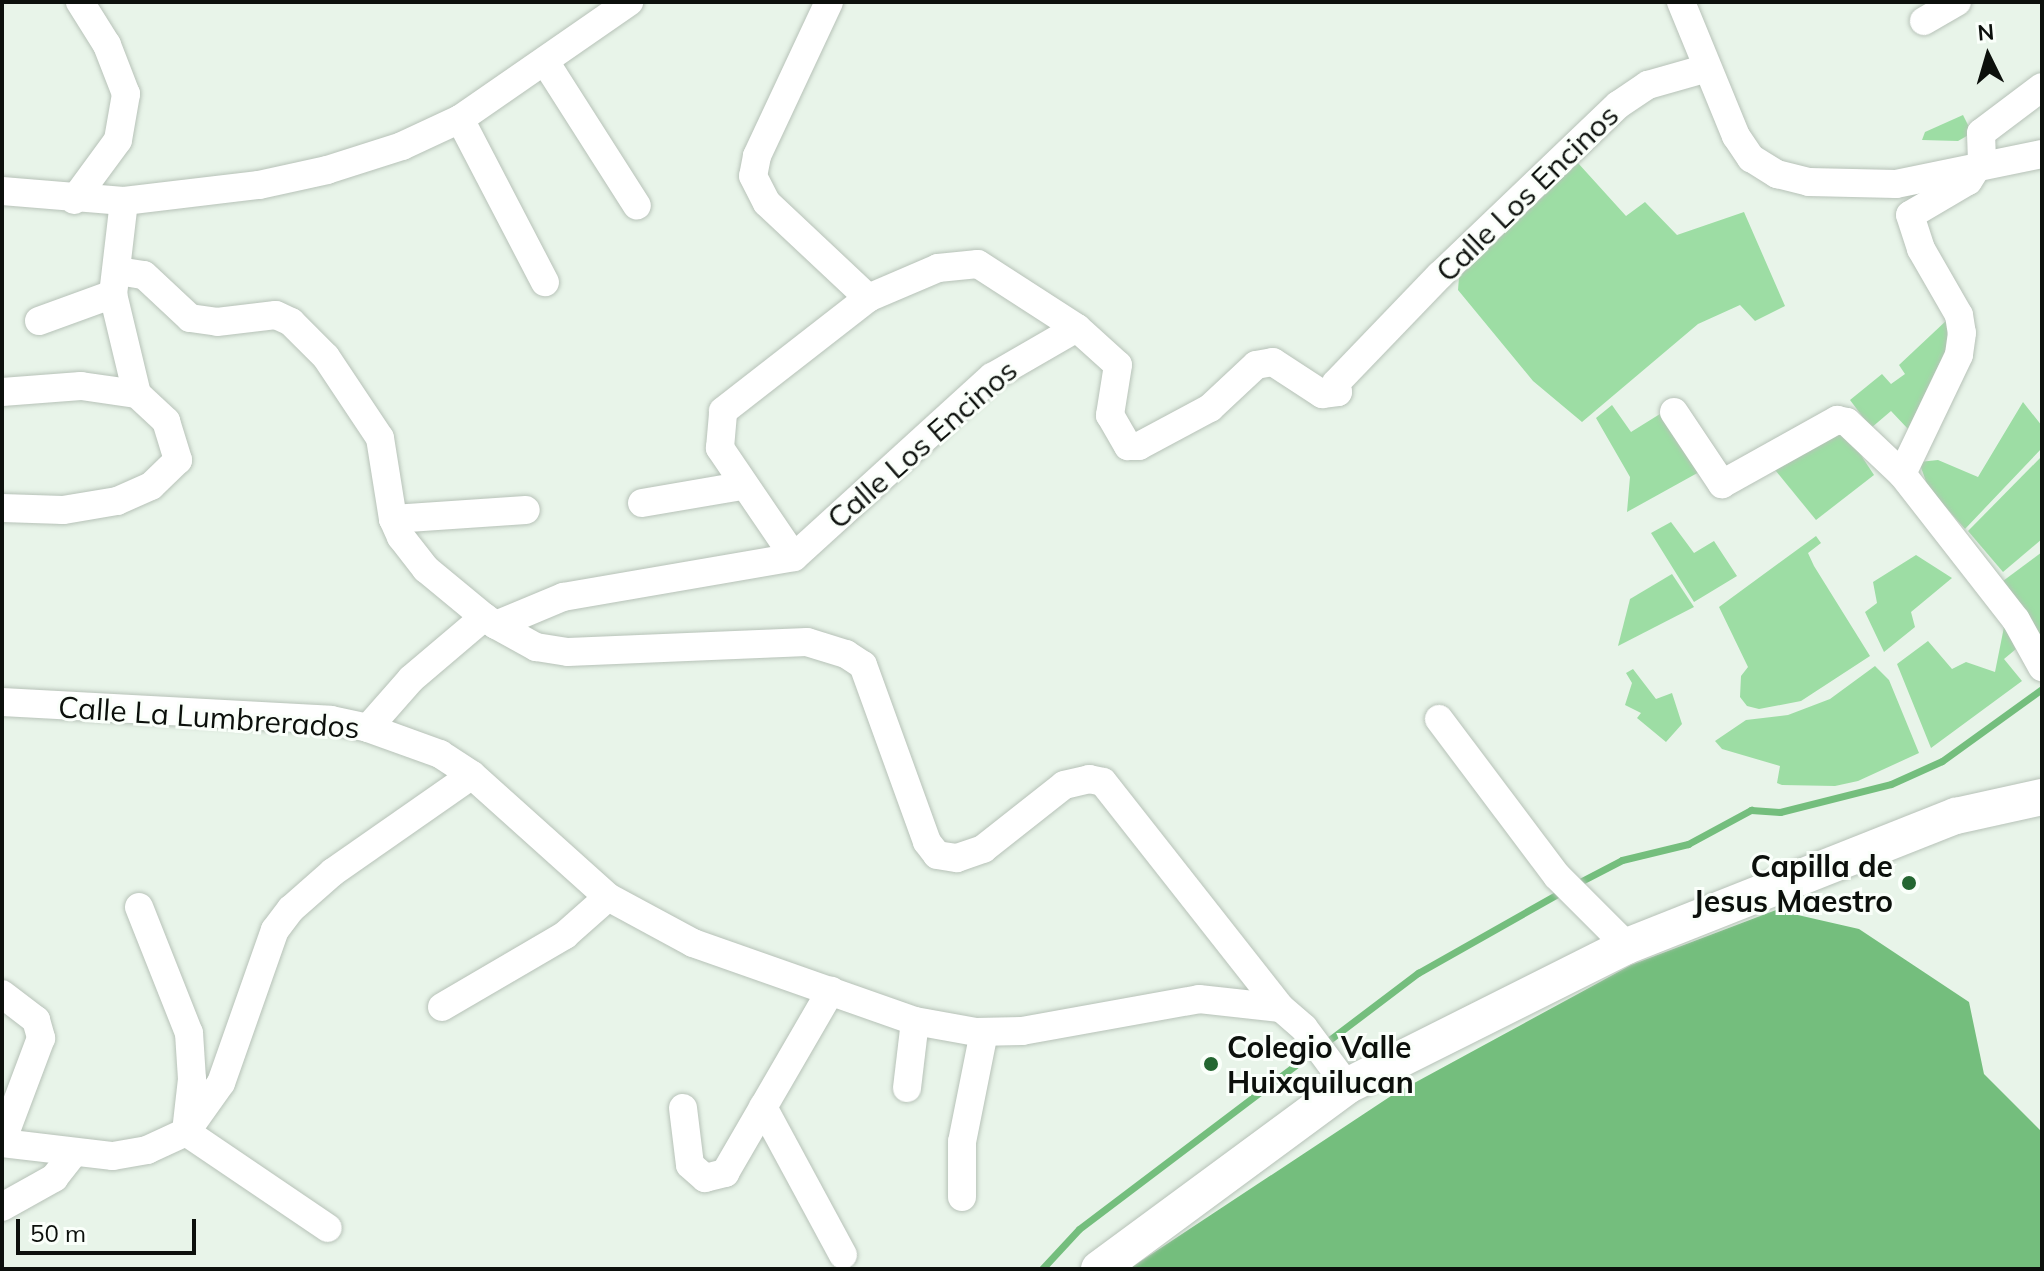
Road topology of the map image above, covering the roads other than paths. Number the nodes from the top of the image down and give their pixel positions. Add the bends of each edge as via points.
1 (80, 2) edge
2 (629, 2) edge
3 (829, 2) edge
4 (1681, 2) edge
5 (1957, 2) edge
6 (1924, 21) dead end
7 (546, 63) junction
8 (1704, 69) junction
9 (2042, 87) edge
10 (460, 119) junction
11 (2042, 154) edge
12 (1976, 169) junction
13 (2, 191) edge
14 (74, 200) junction
15 (124, 201) junction
16 (637, 206) dead end
17 (115, 282) junction
18 (545, 282) dead end
19 (868, 298) junction
20 (39, 321) dead end
21 (1077, 328) junction
22 (2, 392) edge
23 (137, 394) junction
24 (1674, 412) dead end
25 (1902, 474) junction
26 (741, 486) junction
27 (642, 503) dead end
28 (2, 508) edge
29 (526, 510) dead end
30 (393, 519) junction
31 (794, 557) junction
32 (490, 621) junction
33 (2042, 667) edge
34 (2, 702) edge
35 (1439, 719) dead end
36 (368, 728) junction
37 (472, 775) junction
38 (2042, 797) edge
39 (608, 897) junction
40 (139, 907) dead end
41 (1627, 946) junction
42 (831, 990) junction
43 (2, 994) edge
44 (442, 1007) dead end
45 (1281, 1008) junction
46 (915, 1021) junction
47 (984, 1032) junction
48 (1347, 1086) junction
49 (907, 1088) dead end
50 (763, 1107) junction
51 (683, 1108) dead end
52 (186, 1132) junction
53 (2, 1142) edge
54 (73, 1154) junction
55 (962, 1197) dead end
56 (2, 1207) edge
57 (328, 1228) dead end
58 (843, 1255) dead end
59 (1099, 1269) edge

1 - 14 street via 107,45 126,94 118,140
2 - 7 street
3 - 19 street via 757,156 753,176 767,203
4 - 8 street
5 - 6 street
7 - 10 street
7 - 16 street
8 - 12 street via 1751,158 1777,174 1809,182 1883,185
8 - 21 street, Calle Los Encinos via 1648,85 1618,105 1439,276 1336,383 1334,394 1322,394 1283,366 1256,365 1210,408 1139,446 1128,446 1110,415 1118,365
9 - 12 street via 1981,133 1982,159
10 - 15 street via 402,146 327,170 259,185
10 - 18 street
11 - 12 street
12 - 25 street via 1968,181 1910,215 1921,249 1959,315 1962,333 1959,355
13 - 14 street
14 - 15 street
15 - 17 street
17 - 20 street
17 - 23 street
17 - 30 street via 144,275 190,318 217,322 276,315 291,322 326,357 366,411 382,447
19 - 21 street via 924,271 978,264
19 - 26 street via 723,411 720,448
21 - 31 street, Calle Los Encinos via 992,377
22 - 23 street via 81,386
23 - 28 street via 176,438 178,460 165,476 117,501 63,510
24 - 25 street via 1722,484 1837,420 1847,422
25 - 33 street via 2016,620
26 - 27 street
26 - 31 street
29 - 30 street
30 - 32 street via 426,569
31 - 32 street via 563,597
32 - 36 street via 411,679
32 - 45 street via 536,647 568,652 807,642 846,654 863,665 927,842 937,855 957,858 983,849 1064,785 1089,779 1103,782
34 - 36 street, Calle La Lumbrerados via 331,720
35 - 41 street via 1557,876
36 - 37 street, Calle La Lumbrerados via 440,754
37 - 39 street, Calle La Lumbrerados
37 - 52 street via 333,872 291,909 275,930 221,1083
38 - 41 main road via 1956,816
39 - 42 street, Calle La Lumbrerados via 693,943
39 - 44 street via 565,935
40 - 52 street via 189,1033 192,1079
41 - 48 main road
42 - 46 street, Calle La Lumbrerados
42 - 50 street
43 - 53 street via 36,1020 41,1038
45 - 47 street, Calle La Lumbrerados via 1199,999 1022,1031
45 - 48 street via 1304,1028
46 - 47 street, Calle La Lumbrerados
46 - 49 street
47 - 55 street via 962,1142
48 - 59 main road
50 - 51 street via 725,1173 715,1178 698,1174 690,1165
50 - 58 street
52 - 54 street via 129,1155
52 - 57 street
53 - 54 street
54 - 56 street via 54,1178

